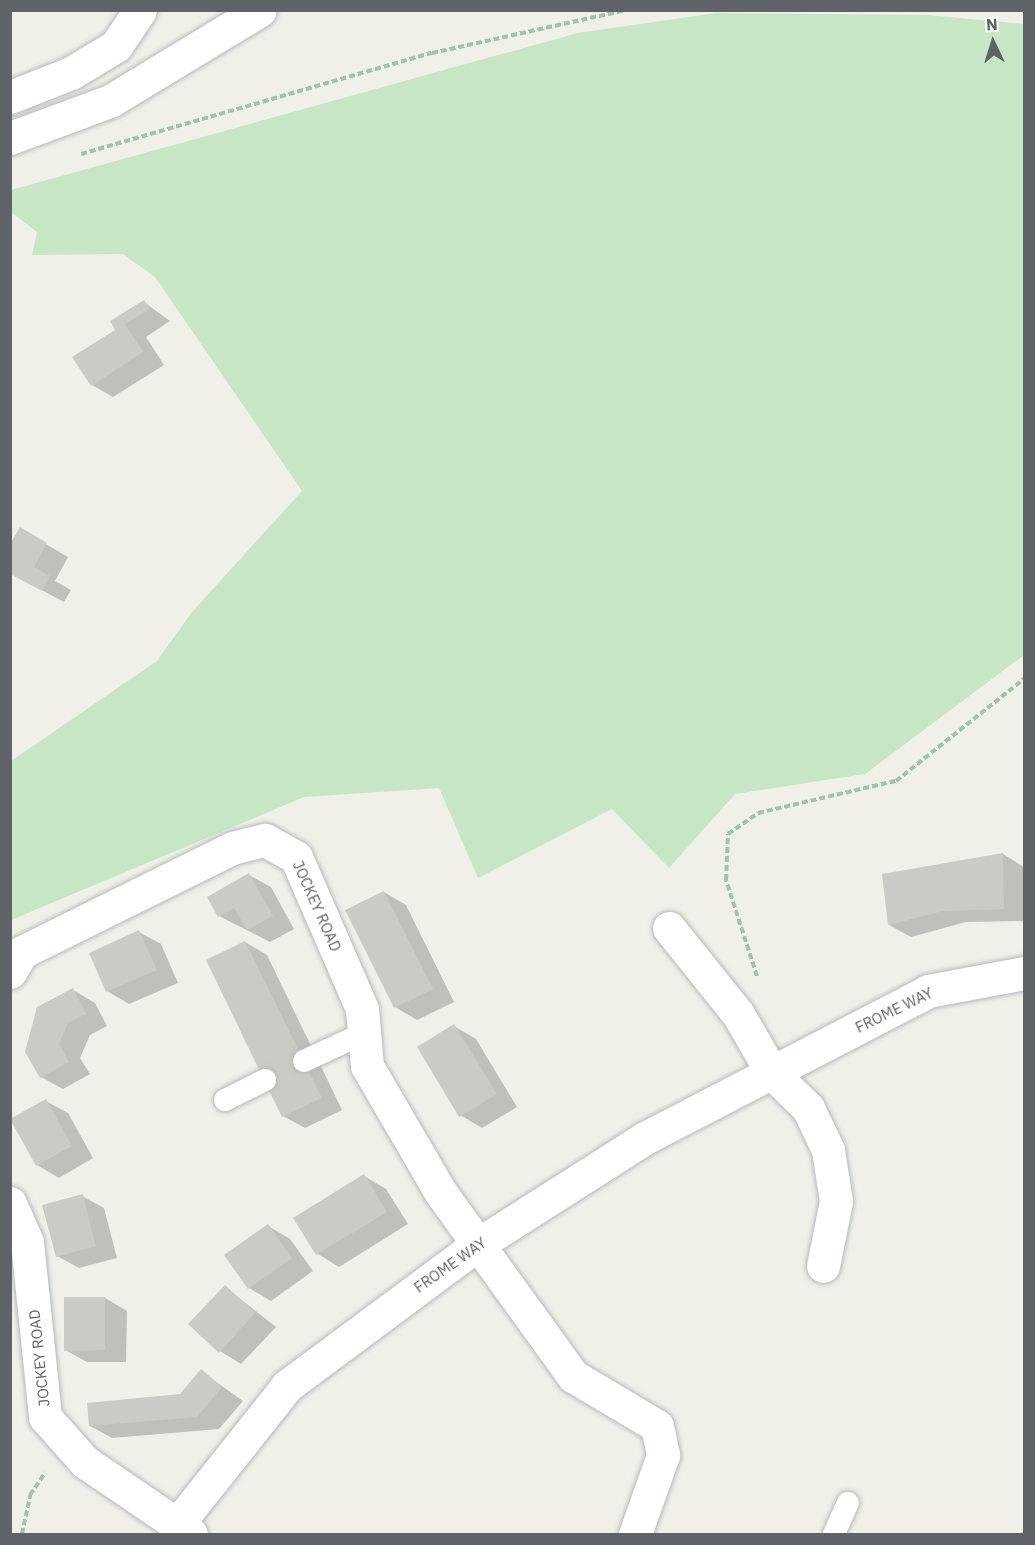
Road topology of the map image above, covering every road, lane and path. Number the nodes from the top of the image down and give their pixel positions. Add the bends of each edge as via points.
1 (140, 10) edge
2 (260, 10) edge
3 (626, 10) edge
4 (10, 97) edge
5 (10, 138) edge
6 (73, 156) dead end
7 (1024, 679) edge
8 (669, 928) dead end
9 (10, 972) edge
10 (1024, 973) edge
11 (762, 989) dead end
12 (364, 1033) junction
13 (304, 1061) dead end
14 (772, 1073) junction
15 (264, 1080) dead end
16 (225, 1100) dead end
17 (10, 1203) edge
18 (477, 1245) junction
19 (824, 1266) dead end
20 (66, 1443) junction
21 (848, 1503) dead end
22 (185, 1528) edge
23 (22, 1534) edge
24 (635, 1534) edge
25 (834, 1534) edge

1 - 4 street via 116,46 71,74
2 - 5 street via 110,101
3 - 6 path via 432,53
7 - 11 path via 896,781 758,813 728,834 726,880
8 - 14 street via 738,1014
9 - 12 street, JOCKEY ROAD via 22,952 92,915 232,848 265,840 296,857 362,1009
10 - 14 street, FROME WAY via 928,991
12 - 13 lane
12 - 18 street, JOCKEY ROAD via 367,1066
14 - 18 street, FROME WAY via 645,1138
14 - 19 street via 808,1108 828,1150 836,1202
15 - 16 lane
17 - 20 street, JOCKEY ROAD via 27,1242 45,1417
18 - 22 street, FROME WAY via 287,1386
18 - 24 street, JOCKEY ROAD via 580,1384 657,1426 663,1455
20 - 22 street, JOCKEY ROAD via 85,1462
20 - 23 path via 30,1495
21 - 25 lane

